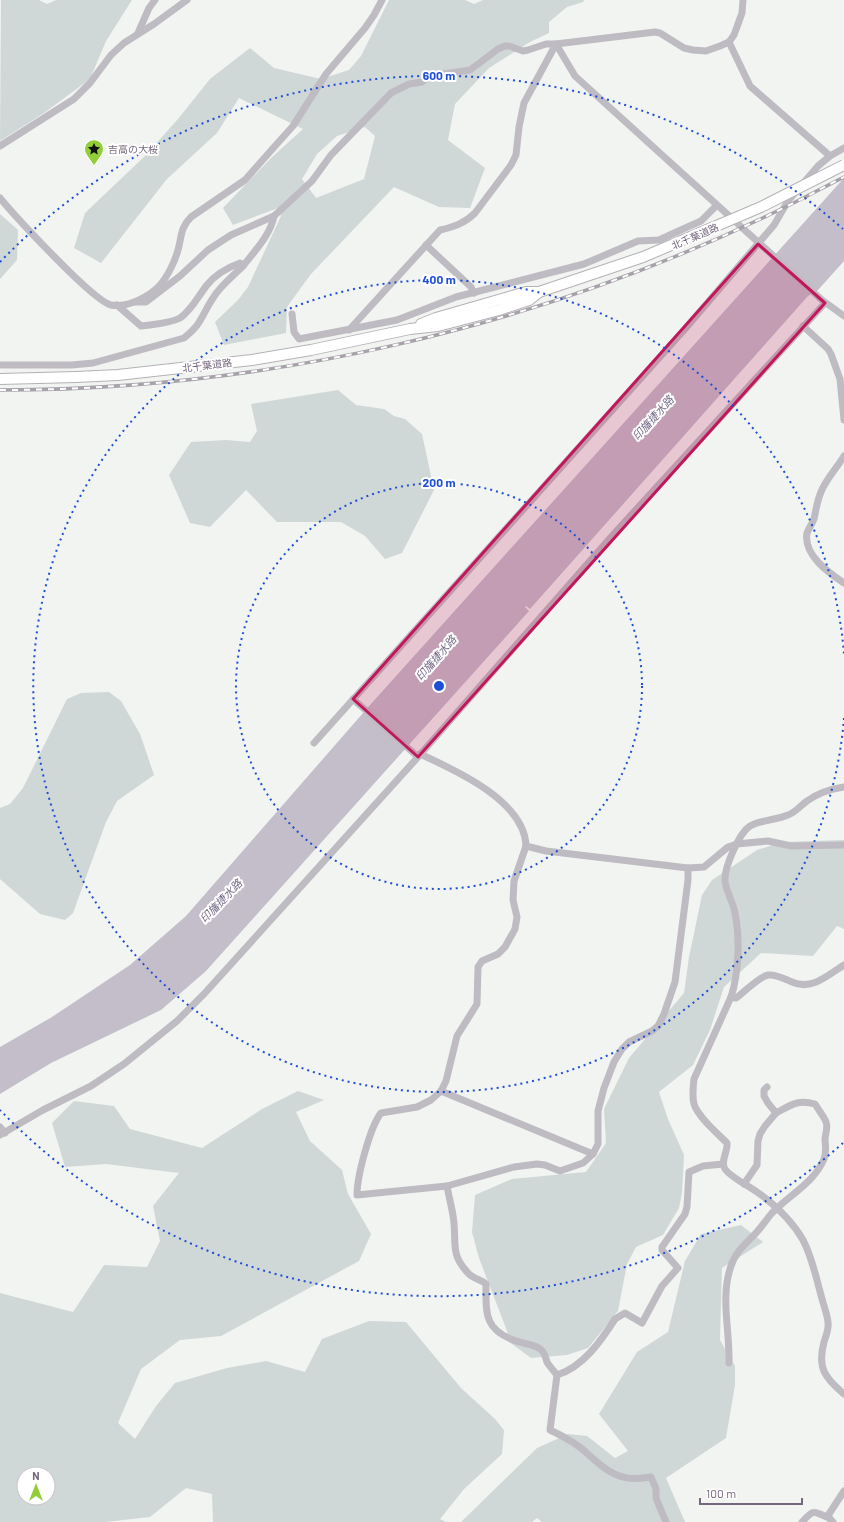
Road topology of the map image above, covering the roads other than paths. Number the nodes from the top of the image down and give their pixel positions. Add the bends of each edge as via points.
1 (155, 0) edge
2 (187, 0) edge
3 (382, 0) edge
4 (743, 0) edge
5 (138, 33) junction
6 (729, 42) junction
7 (556, 44) junction
8 (0, 146) edge
9 (844, 148) edge
10 (830, 156) junction
11 (844, 165) edge
12 (0, 198) edge
13 (716, 206) junction
14 (274, 216) junction
15 (758, 244) junction
16 (426, 245) junction
17 (243, 266) junction
18 (476, 292) junction
19 (539, 292) junction
20 (135, 302) junction
21 (823, 302) junction
22 (117, 305) junction
23 (482, 306) junction
24 (292, 314) dead end
25 (844, 316) edge
26 (803, 326) junction
27 (410, 329) junction
28 (349, 330) junction
29 (0, 365) edge
30 (0, 379) edge
31 (844, 420) edge
32 (844, 456) edge
33 (844, 583) edge
34 (353, 699) junction
35 (314, 743) dead end
36 (419, 755) junction
37 (844, 787) edge
38 (737, 844) junction
39 (844, 845) edge
40 (526, 846) junction
41 (688, 868) junction
42 (844, 965) edge
43 (731, 998) junction
44 (767, 1087) dead end
45 (441, 1091) junction
46 (776, 1113) junction
47 (0, 1127) edge
48 (3, 1134) edge
49 (593, 1154) junction
50 (723, 1164) junction
51 (744, 1184) junction
52 (447, 1186) junction
53 (778, 1209) junction
54 (729, 1363) dead end
55 (557, 1374) junction
56 (844, 1394) edge
57 (844, 1491) edge
58 (831, 1520) edge
59 (666, 1522) edge
60 (802, 1522) edge

1 - 5 street
2 - 5 street
3 - 20 street via 366,28 326,74 296,121 276,146 245,180 184,224 175,259 165,277 159,285
4 - 6 street via 742,13
5 - 8 street via 111,55 74,99
6 - 7 street via 706,51 693,50 684,48 655,32
6 - 10 street via 750,86
7 - 13 street via 575,76
7 - 14 street via 546,44 524,51 505,46 470,70 430,76 422,82 409,84 391,93 335,150 312,181
7 - 16 street via 524,103 516,155 511,165 475,213 460,224 440,230
9 - 10 street
10 - 15 street via 788,201 774,225
11 - 19 highway, 北千葉道路, bridge via 761,207 643,257
12 - 22 street via 80,282 109,305
13 - 15 street
13 - 18 street via 701,221 658,240 638,241 584,264
14 - 17 street via 266,234
14 - 20 street via 231,235 208,250 146,302
15 - 21 street
15 - 34 street
16 - 18 street
16 - 28 street
17 - 22 street via 240,262 218,275 186,313 174,320 141,326
17 - 29 street via 217,292 200,323 184,338 93,363
18 - 23 street
18 - 28 street via 397,320
19 - 23 highway, 北千葉道路 via 526,292
19 - 27 highway, 北千葉道路 via 529,300 499,310 438,326
20 - 22 street
21 - 25 street
21 - 26 street
23 - 27 highway, 北千葉道路 via 436,318
24 - 28 street via 294,332 299,339
26 - 31 street via 831,354 840,379
26 - 36 street via 606,542
27 - 30 highway, 北千葉道路 via 311,350 207,366 118,375
32 - 33 street via 821,491 807,538 810,551 815,558
34 - 35 street
34 - 36 street
36 - 40 street via 459,773 494,795 515,817 526,838
36 - 48 street via 230,966 176,1021 124,1064 91,1086
37 - 38 street via 808,800 789,815 751,826 745,830
38 - 39 street via 768,841 791,846
38 - 41 street via 728,847 704,868
38 - 43 street via 728,862 725,881 738,930 735,986
40 - 41 street via 546,851
40 - 45 street via 514,882 513,900 517,917 515,929 505,947 498,954 482,961 478,967 476,1004 457,1036 446,1081
41 - 49 street via 675,982 658,1026 629,1042 614,1062 598,1111 598,1144
42 - 43 street via 822,980 810,984 798,985 781,977 767,975 736,998
43 - 50 street via 694,1078 693,1092 695,1105 700,1114 727,1143
44 - 46 street via 764,1096
45 - 49 street
45 - 52 street via 417,1107 381,1113 375,1120 361,1167 357,1195
46 - 51 street via 760,1134 757,1165
46 - 53 street via 796,1103 807,1102 815,1104 826,1122 824,1159 808,1182
47 - 48 street, bridge
49 - 52 street via 583,1163 560,1171 537,1164 514,1167
50 - 51 street via 725,1170
50 - 55 street via 703,1166 688,1172 685,1214 662,1247 678,1268 662,1286 642,1323 625,1313 615,1318 596,1347 571,1369
51 - 53 street
52 - 55 street via 454,1224 455,1252 468,1274 486,1284 489,1322 505,1336 541,1349 547,1363
53 - 54 street via 742,1246 731,1265 726,1308
53 - 56 street via 803,1240 810,1256 828,1322 822,1350 823,1373
55 - 59 street via 550,1430 615,1474 634,1479 651,1477
57 - 58 street via 829,1514
58 - 60 street via 811,1512

